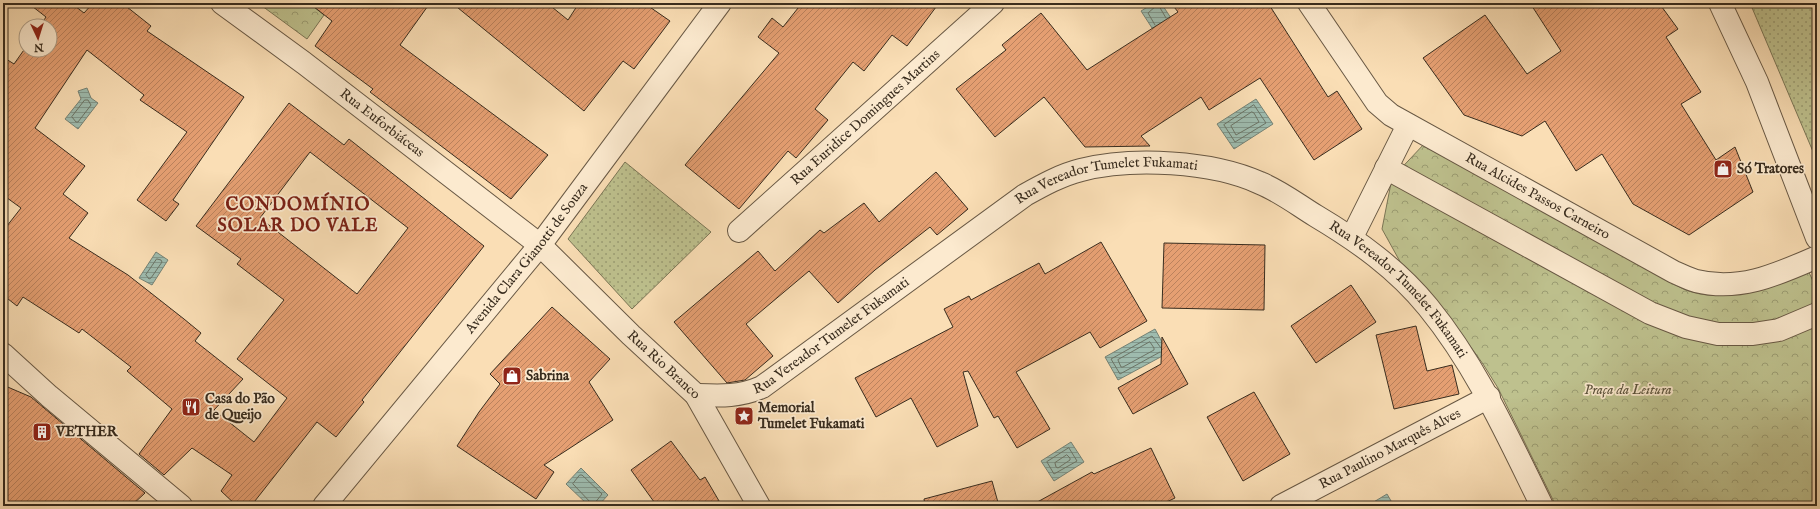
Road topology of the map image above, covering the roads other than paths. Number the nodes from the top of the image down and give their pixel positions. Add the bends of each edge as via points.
1 (222, 3) edge
2 (720, 3) edge
3 (993, 3) edge
4 (1309, 3) edge
5 (1720, 3) edge
6 (1408, 125) junction
7 (1386, 168) junction
8 (739, 231) dead end
9 (1352, 237) junction
10 (1817, 238) edge
11 (540, 245) junction
12 (1817, 257) edge
13 (1817, 314) edge
14 (3, 354) edge
15 (3, 377) edge
16 (696, 395) junction
17 (49, 396) junction
18 (1489, 397) junction
19 (1287, 505) edge
20 (181, 506) edge
21 (324, 506) edge
22 (759, 506) edge
23 (1542, 506) edge

1 - 11 street, Rua Euforbiáceas
2 - 11 street, Avenida Clara Gianotti de Souza
3 - 8 street, Rua Euridice Domingues Martins
4 - 6 street, Rua Alcides Passos Carneiro via 1377,104
5 - 10 street via 1757,82
6 - 7 street
6 - 12 street, Rua Alcides Passos Carneiro via 1667,268 1696,281 1724,285 1747,283 1770,277
7 - 9 street
7 - 13 street via 1650,313 1686,327 1718,334 1753,334 1780,330
9 - 16 street, Rua Vereador Tumelet Fukamati via 1261,183 1236,173 1207,167 1141,163 1104,165 1079,170 1048,182 1025,195 762,387 748,393 725,397
9 - 18 street, Rua Vereador Tumelet Fukamati via 1383,262 1427,306
11 - 16 street, Rua Rio Branco
11 - 21 street, Avenida Clara Gianotti de Souza
14 - 17 street
15 - 17 street
16 - 22 street, Rua Rio Branco
17 - 20 street
18 - 19 street, Rua Paulino Marquês Alves
18 - 23 street, Rua Vereador Tumelet Fukamati

